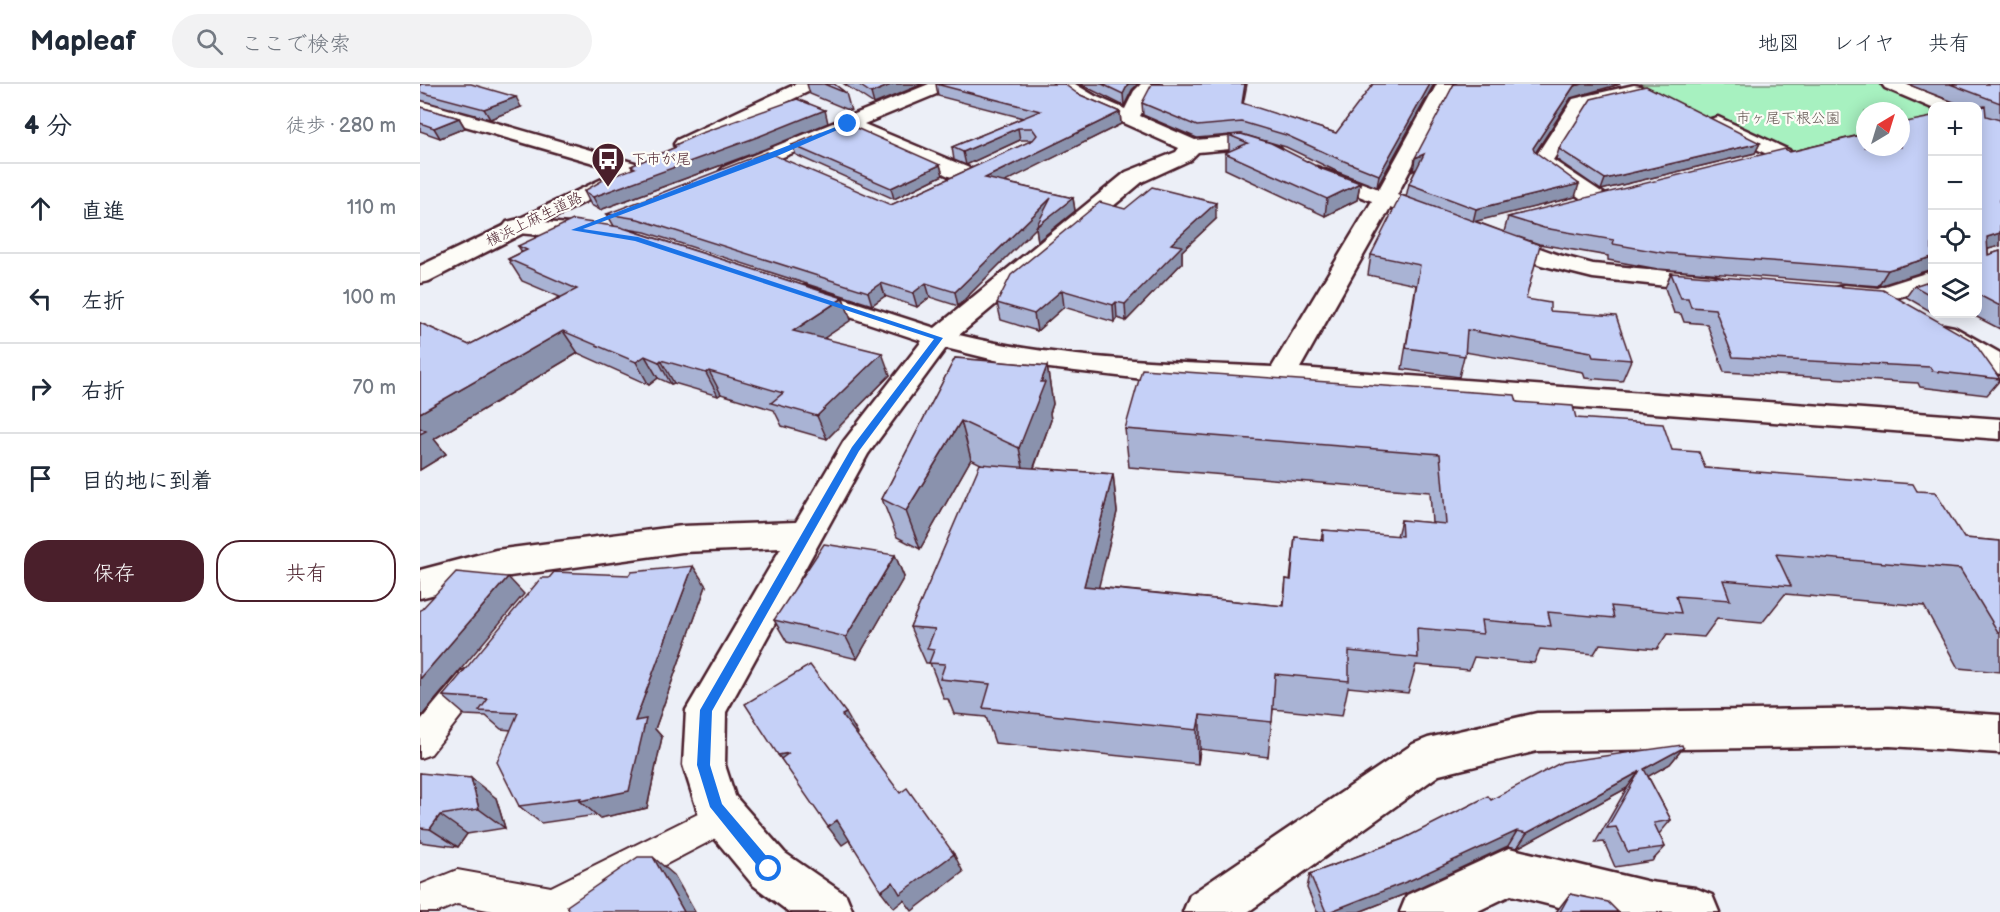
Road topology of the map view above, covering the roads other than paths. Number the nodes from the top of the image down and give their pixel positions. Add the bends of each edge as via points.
1 (810, 84) edge
2 (945, 84) edge
3 (1063, 84) edge
4 (1152, 84) edge
5 (1446, 84) edge
6 (1891, 84) edge
7 (1647, 88) edge
8 (854, 102) dead end
9 (1934, 102) edge
10 (420, 107) edge
11 (1698, 113) edge
12 (872, 114) junction
13 (1130, 118) junction
14 (848, 124) junction
15 (1192, 146) junction
16 (773, 155) junction
17 (651, 161) junction
18 (1748, 163) edge
19 (793, 164) edge
20 (987, 166) edge
21 (718, 176) edge
22 (966, 176) junction
23 (946, 185) edge
24 (1621, 195) edge
25 (1384, 199) junction
26 (1598, 200) junction
27 (1575, 206) edge
28 (1507, 223) edge
29 (515, 227) junction
30 (617, 227) edge
31 (1472, 229) junction
32 (420, 276) edge
33 (1928, 279) edge
34 (1731, 284) edge
35 (780, 286) edge
36 (1822, 292) edge
37 (1880, 296) junction
38 (939, 338) junction
39 (2000, 365) edge
40 (1281, 376) junction
41 (2000, 429) edge
42 (806, 534) junction
43 (576, 553) junction
44 (554, 580) edge
45 (420, 584) edge
46 (487, 662) edge
47 (2000, 734) edge
48 (420, 744) edge
49 (724, 817) junction
50 (420, 902) edge
51 (1667, 910) edge
52 (829, 912) edge
53 (1207, 912) edge
54 (1424, 912) edge

1 - 17 street, 横浜上麻生道路
2 - 12 street
3 - 13 street
4 - 13 street via 1143,91
5 - 25 street
6 - 9 street
7 - 26 street via 1580,103 1542,162
8 - 12 street
10 - 17 street
11 - 18 street via 1793,152
12 - 14 street
13 - 15 street
14 - 16 street
14 - 22 street
15 - 25 street via 1242,142
15 - 38 street via 1183,156 1134,177
16 - 19 street
16 - 21 street
17 - 29 street, 横浜上麻生道路
20 - 22 street
22 - 23 street
24 - 26 street
25 - 31 street
25 - 40 street
26 - 27 street
28 - 31 street
29 - 30 street
29 - 32 street, 横浜上麻生道路
31 - 34 street via 1550,260 1593,271
33 - 37 street
35 - 38 street
36 - 37 street
37 - 39 street
38 - 40 street via 1007,356 1143,370
38 - 42 street via 855,449
40 - 41 street
42 - 43 street via 682,539
42 - 49 street via 706,710 704,765
43 - 44 lane
43 - 45 street via 496,564
46 - 48 lane
47 - 53 street via 1890,727 1537,732 1428,758
49 - 50 lane via 553,905 457,887
49 - 52 street via 769,869
51 - 54 street via 1509,871

